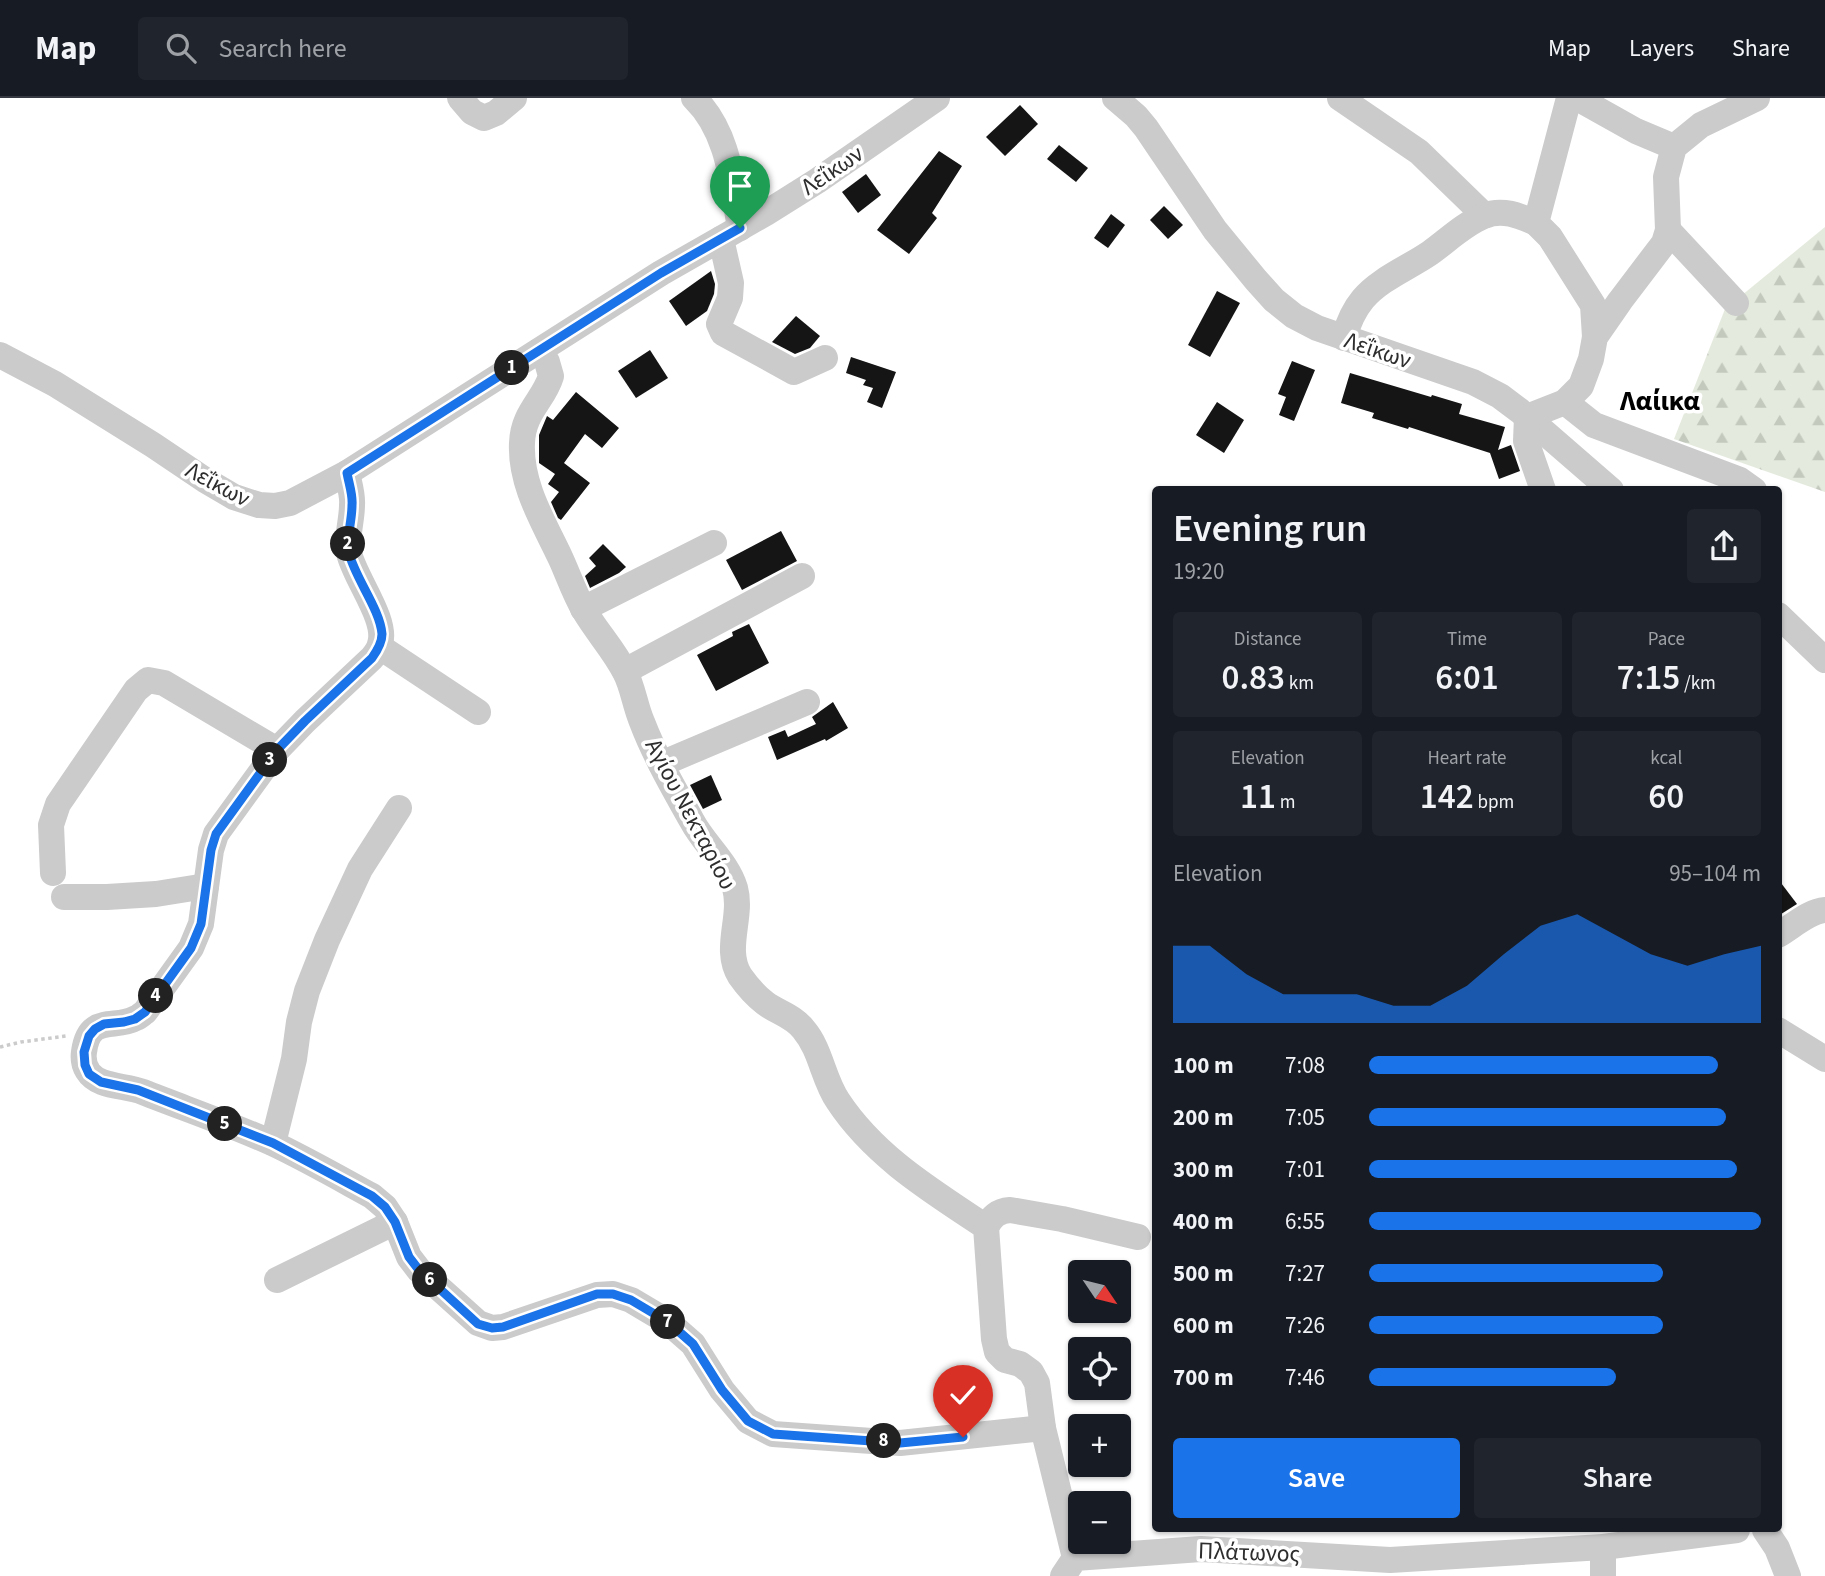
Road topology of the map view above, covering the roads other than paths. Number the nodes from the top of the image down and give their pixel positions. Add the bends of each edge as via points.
1 (460, 98) edge
2 (514, 98) edge
3 (694, 98) edge
4 (937, 98) edge
5 (1115, 98) edge
6 (1340, 98) edge
7 (1569, 98) edge
8 (1577, 98) edge
9 (1757, 98) edge
10 (1674, 147) junction
11 (1484, 215) junction
12 (1536, 223) junction
13 (1668, 230) junction
14 (730, 233) junction
15 (1735, 303) dead end
16 (1595, 337) junction
17 (1344, 338) junction
18 (539, 351) junction
19 (0, 355) edge
20 (825, 358) dead end
21 (1565, 402) junction
22 (1527, 417) junction
23 (347, 473) junction
24 (1541, 486) edge
25 (1606, 486) edge
26 (1748, 486) edge
27 (714, 543) dead end
28 (802, 576) dead end
29 (583, 609) junction
30 (1782, 619) edge
31 (380, 647) junction
32 (1825, 660) edge
33 (625, 671) junction
34 (807, 702) dead end
35 (478, 712) dead end
36 (277, 750) junction
37 (661, 764) junction
38 (399, 808) dead end
39 (206, 887) junction
40 (1825, 910) edge
41 (1782, 933) edge
42 (1782, 1032) edge
43 (1825, 1059) edge
44 (273, 1143) junction
45 (395, 1222) junction
46 (986, 1227) junction
47 (1138, 1237) dead end
48 (277, 1280) dead end
49 (1043, 1428) junction
50 (1720, 1532) edge
51 (1766, 1532) edge
52 (1505, 1541) edge
53 (1603, 1546) junction
54 (1337, 1566) edge
55 (1067, 1572) edge
56 (1602, 1576) edge
57 (1788, 1576) edge

1 - 2 street via 484,118
3 - 14 street via 712,119 722,141
4 - 14 street, Λεΐκων via 817,181
5 - 17 street, Λεΐκων via 1146,128 1215,230 1274,300 1294,316
6 - 11 street via 1419,152
7 - 12 street
8 - 10 street
9 - 10 street via 1701,125
10 - 13 street via 1666,177
11 - 12 street via 1517,215
11 - 17 street via 1376,286 1354,310
12 - 16 street via 1593,304
13 - 15 street
13 - 16 street via 1664,243
14 - 18 street, Λεΐκων
14 - 20 street via 732,283 719,324 723,333 794,372
16 - 21 street via 1581,386
17 - 22 street, Λεΐκων via 1477,384
18 - 23 street, Λεΐκων
18 - 29 street, Αγίου Νεκταρίου via 551,376 524,430 524,473
19 - 23 street, Λεΐκων via 243,500 283,505
21 - 22 street
21 - 26 street via 1594,425
22 - 24 street via 1526,441
22 - 25 street, Λεΐκων
23 - 31 street via 352,500 350,555 379,623
27 - 29 street
28 - 33 street
29 - 33 street, Αγίου Νεκταρίου
30 - 32 street
31 - 35 street
31 - 36 street
33 - 37 street, Αγίου Νεκταρίου
34 - 37 street
36 - 39 street via 216,834
36 - 39 street via 164,683 148,680 136,690 58,804 51,825 58,885 107,897
37 - 46 street, Αγίου Νεκταρίου via 693,825 734,887 738,910 732,952 738,973 766,1003 805,1031 832,1093 868,1140 913,1178
38 - 44 street via 360,869 307,991
39 - 44 street via 201,924 191,948 145,1012 95,1029 84,1052 85,1065 101,1082 138,1090
40 - 41 street
42 - 43 street
44 - 45 street via 372,1196
45 - 48 street
45 - 49 street via 419,1270 478,1324 503,1327 597,1294 631,1300 693,1344 748,1421 773,1434 900,1443
46 - 47 street via 996,1213 1010,1210
46 - 49 street via 997,1352 1031,1372 1037,1383
49 - 55 street
50 - 53 street, Πλάτωνος
51 - 57 street
52 - 53 street, Πλάτωνος
52 - 54 street, Πλάτωνος
53 - 56 street
54 - 55 street, Πλάτωνος via 1201,1549

